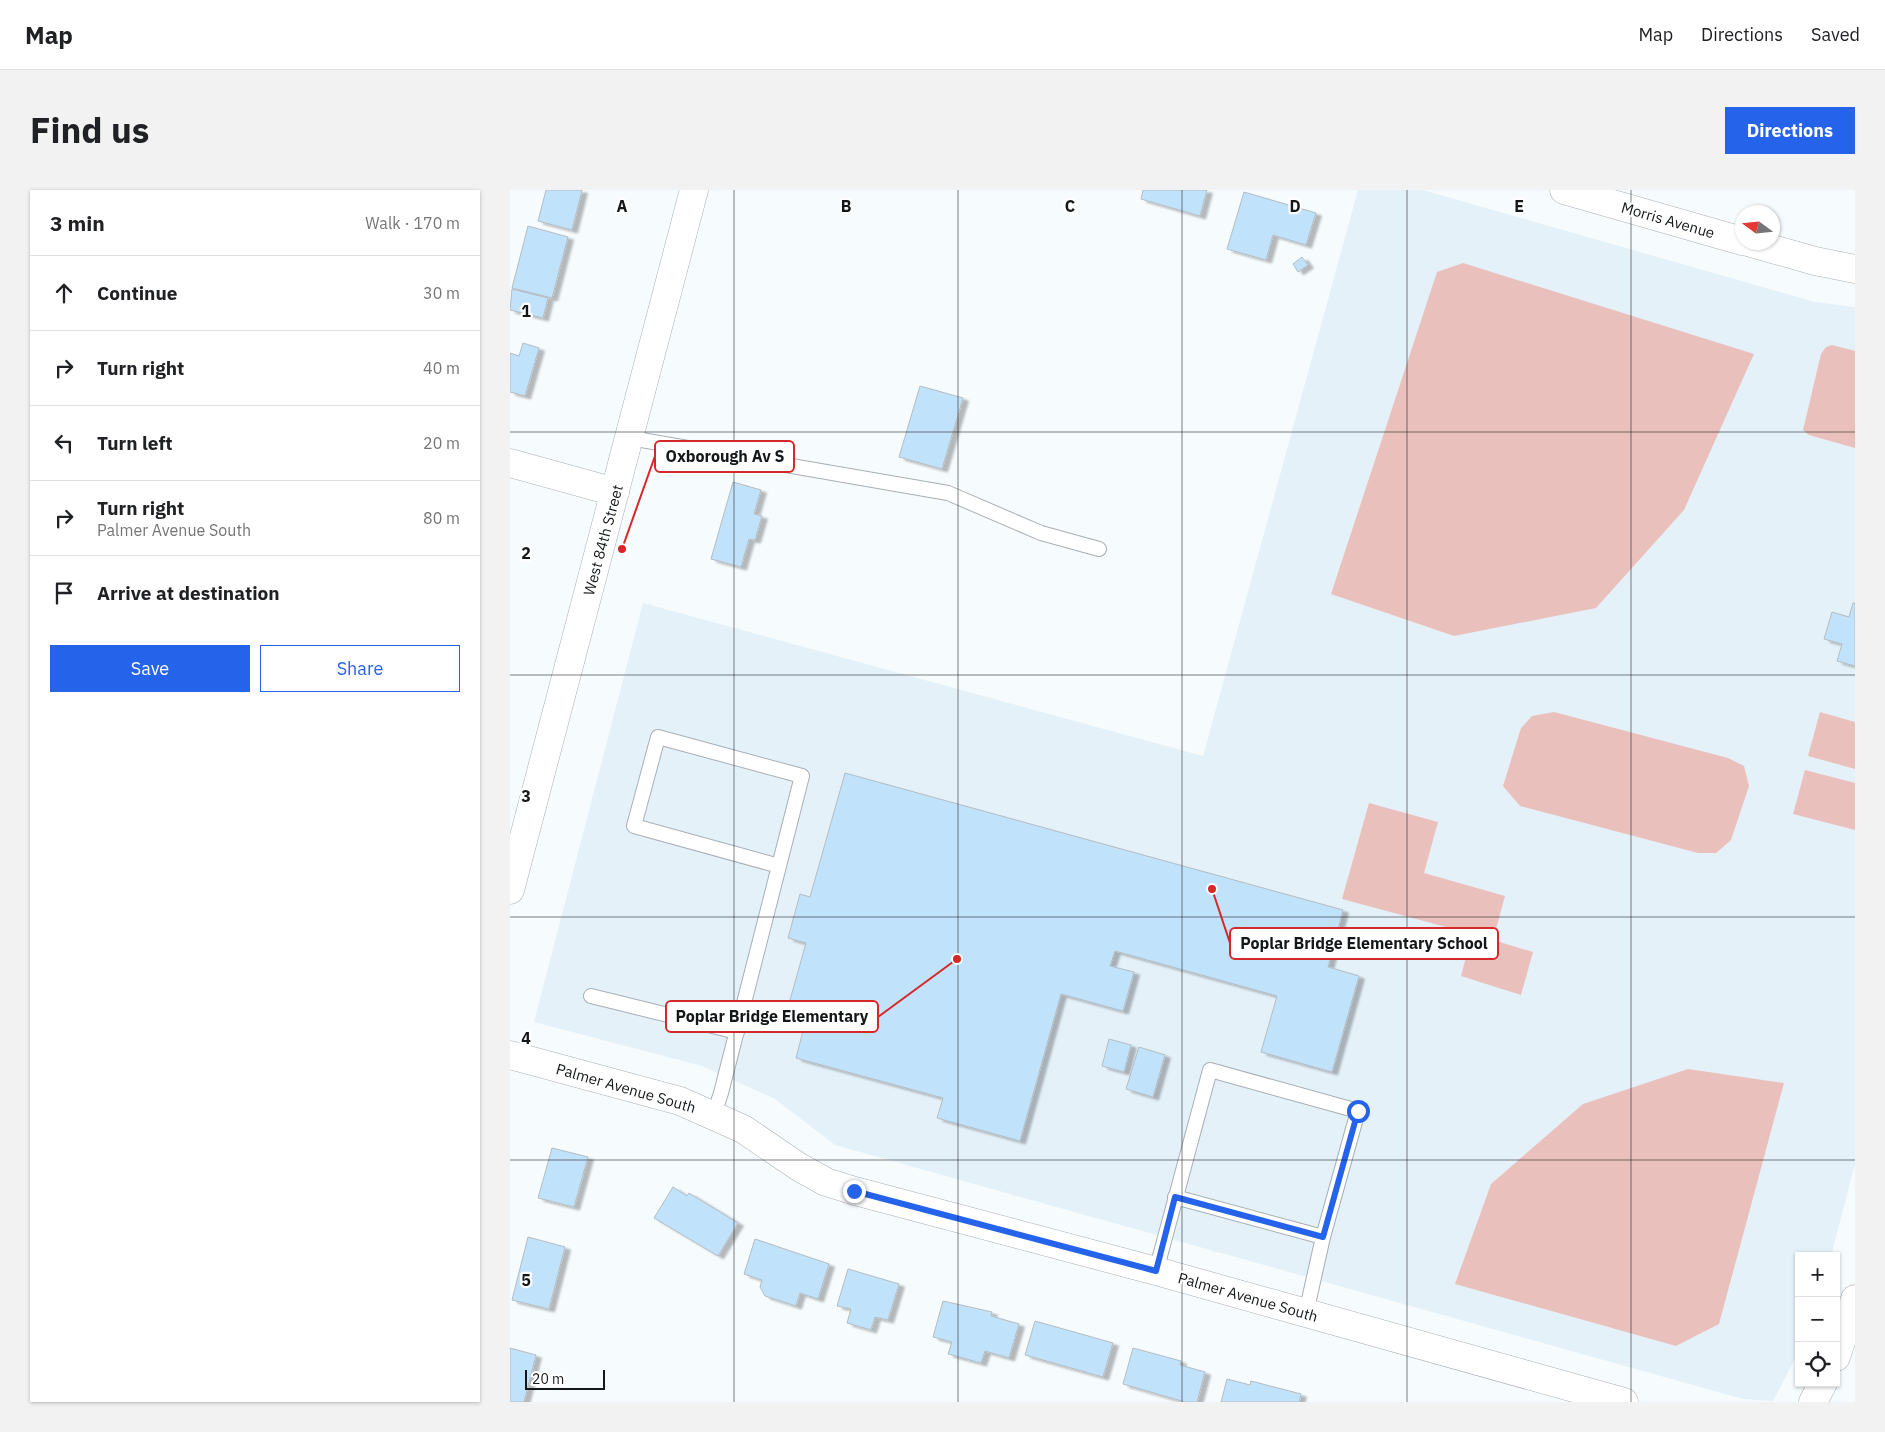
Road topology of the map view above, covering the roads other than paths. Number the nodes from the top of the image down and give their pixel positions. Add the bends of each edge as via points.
1 (694, 190) edge
2 (1564, 190) edge
3 (1735, 239) edge
4 (1775, 250) edge
5 (1855, 269) edge
6 (630, 438) junction
7 (510, 463) edge
8 (615, 492) junction
9 (1099, 549) dead end
10 (779, 866) junction
11 (510, 890) edge
12 (591, 996) dead end
13 (737, 1032) junction
14 (510, 1055) edge
15 (714, 1114) junction
16 (1175, 1197) junction
17 (1323, 1237) junction
18 (1156, 1271) junction
19 (1855, 1299) edge
20 (1306, 1313) junction
21 (1840, 1345) edge
22 (1821, 1387) edge
23 (1624, 1402) edge
24 (1813, 1402) edge

1 - 6 street, West 84th Street
2 - 3 street, Morris Avenue
4 - 5 street
6 - 8 street, West 84th Street
6 - 9 lane via 948,493 1041,534
7 - 8 street
8 - 11 street, West 84th Street
10 - 10 lane via 634,826 658,737 802,776
10 - 13 lane
12 - 13 lane
13 - 15 lane
14 - 15 street, Palmer Avenue South via 680,1101
15 - 18 street, Palmer Avenue South via 826,1182
16 - 17 lane
16 - 17 lane via 1210,1070 1219,1072 1358,1111
16 - 18 lane
17 - 20 lane
18 - 20 street, Palmer Avenue South
19 - 21 street
20 - 23 street, Palmer Avenue South
22 - 24 street

